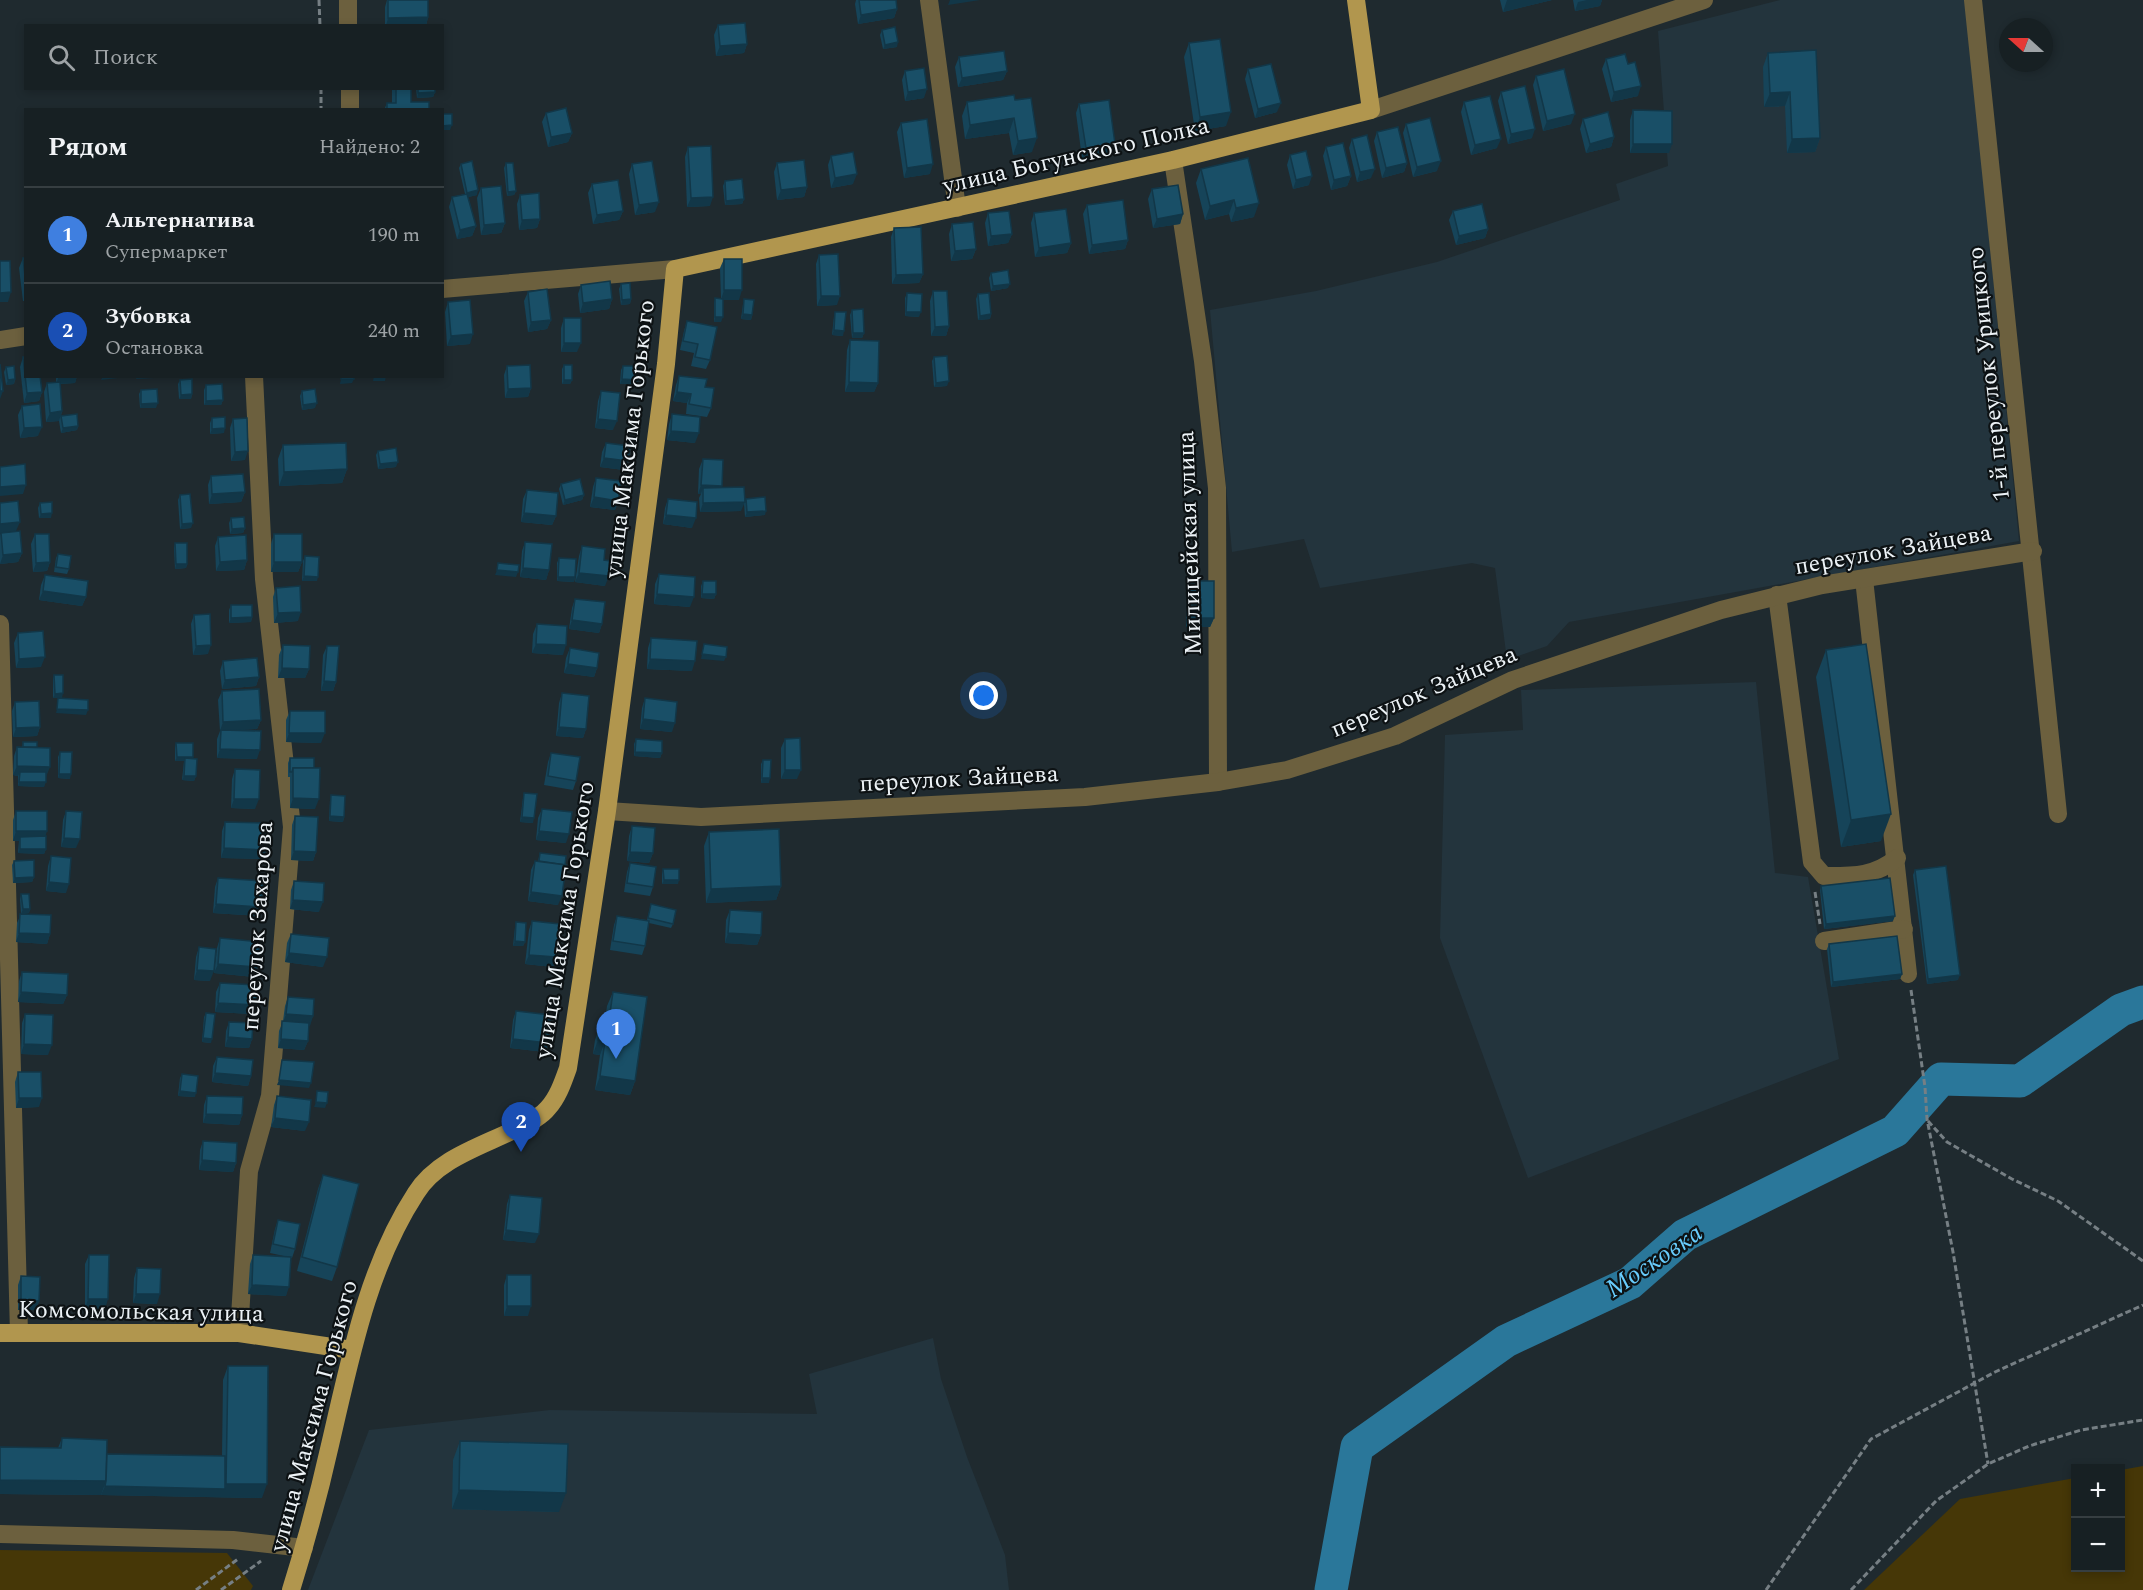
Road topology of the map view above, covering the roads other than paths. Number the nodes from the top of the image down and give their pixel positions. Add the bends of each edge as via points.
1 (348, 0) edge
2 (929, 0) edge
3 (1356, 0) edge
4 (1704, 0) edge
5 (1973, 0) edge
6 (348, 24) edge
7 (350, 90) edge
8 (350, 108) edge
9 (1371, 110) junction
10 (1173, 160) junction
11 (957, 208) junction
12 (675, 268) junction
13 (444, 289) edge
14 (24, 336) edge
15 (0, 340) edge
16 (254, 378) edge
17 (2032, 551) junction
18 (1864, 579) junction
19 (1777, 595) junction
20 (0, 624) edge
21 (1218, 782) junction
22 (607, 810) junction
23 (2058, 813) dead end
24 (1897, 858) junction
25 (1904, 929) junction
26 (1824, 941) road end
27 (1908, 974) road end
28 (0, 1333) edge
29 (19, 1333) junction
30 (239, 1333) junction
31 (352, 1350) junction
32 (0, 1534) edge
33 (304, 1548) junction
34 (291, 1590) edge

1 - 6 street
2 - 11 street
3 - 9 main road
4 - 9 street, улица Богунского Полка
5 - 17 street, 1-й переулок Урицкого
7 - 8 street
9 - 10 main road, улица Богунского Полка
10 - 11 main road, улица Богунского Полка
10 - 21 street, Милицейская улица via 1203,361 1217,488
11 - 12 main road, улица Богунского Полка
12 - 13 street, улица Богунского Полка
12 - 22 main road, улица Максима Горького via 666,364
14 - 15 street
16 - 30 street, переулок Захарова via 264,579 292,827 270,1096 249,1171
17 - 18 street, переулок Зайцева
17 - 23 street, 1-й переулок Урицкого
18 - 19 street, переулок Зайцева
18 - 24 street
19 - 21 street, переулок Зайцева via 1513,680 1371,745 1287,770
19 - 24 street via 1812,862 1824,876 1865,876
20 - 29 street
21 - 22 street, переулок Зайцева via 1085,797 701,817
22 - 31 main road, улица Максима Горького via 573,1051 562,1087 548,1110 445,1165 417,1191 386,1248
24 - 25 street
25 - 26 street
25 - 27 street
28 - 29 main road, Комсомольская улица
29 - 30 main road, Комсомольская улица
30 - 31 main road, Комсомольская улица
31 - 33 main road, улица Максима Горького
32 - 33 street via 232,1540
33 - 34 main road, улица Максима Горького

